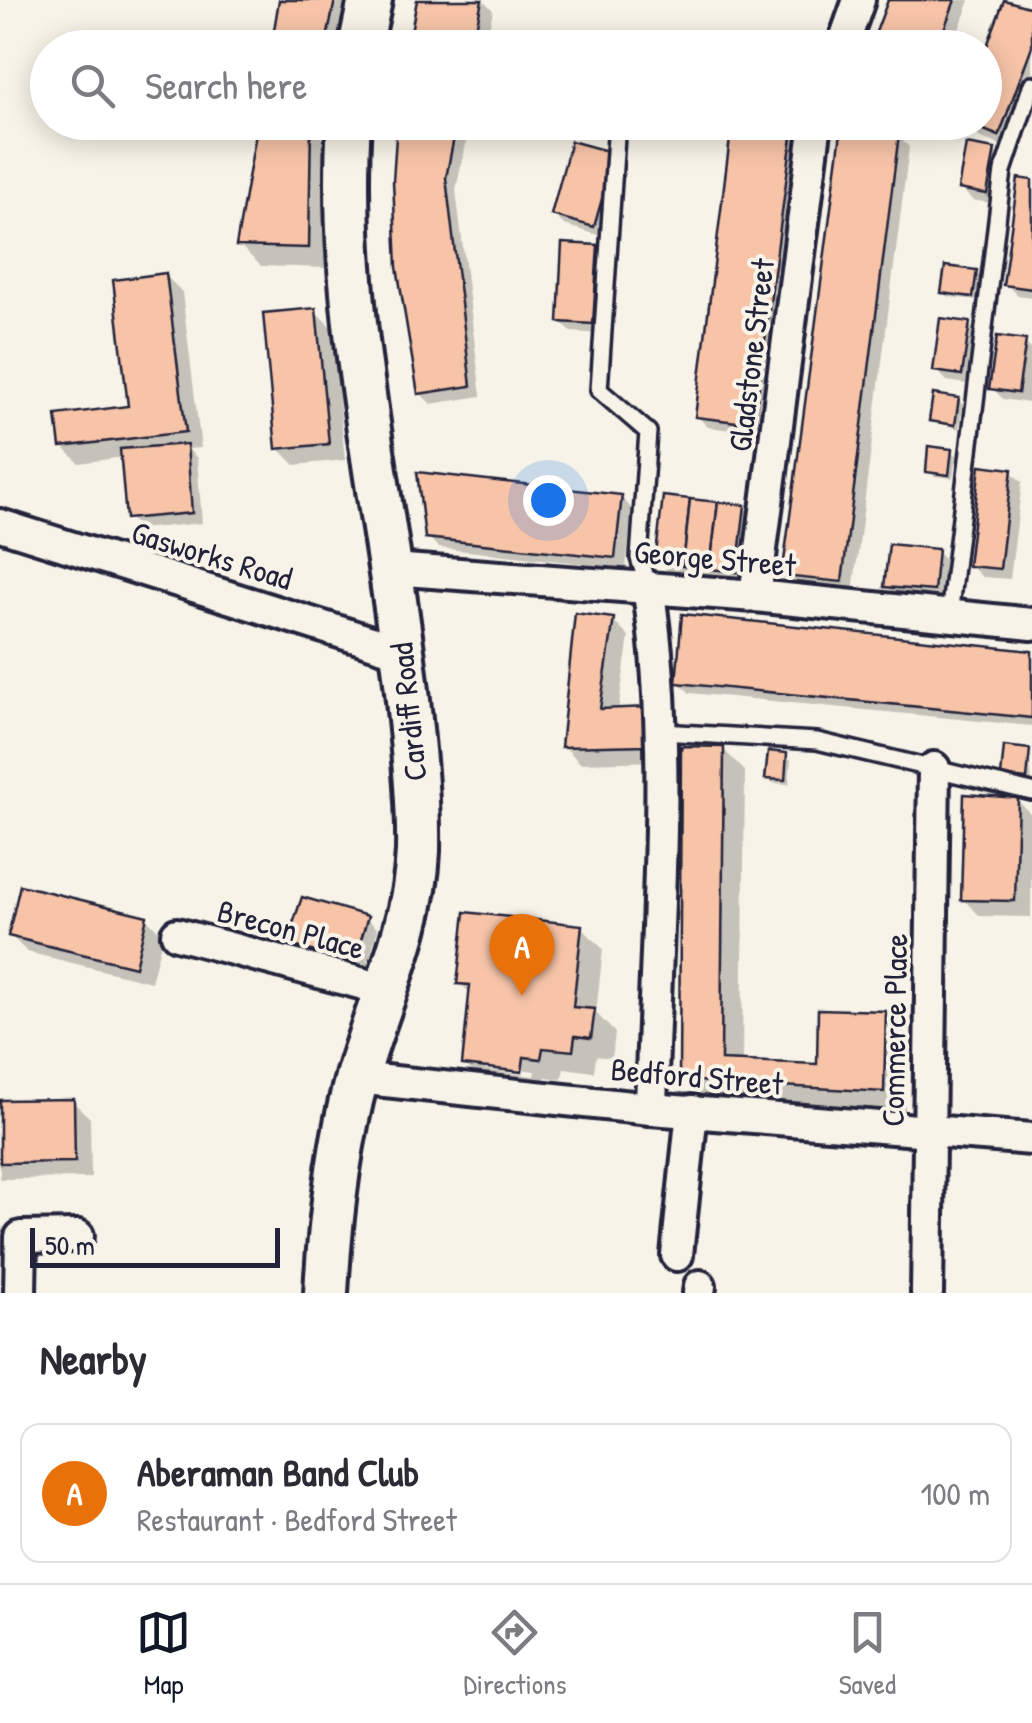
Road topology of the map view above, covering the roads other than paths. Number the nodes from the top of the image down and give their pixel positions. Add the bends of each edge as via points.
1 (370, 0) edge
2 (859, 0) edge
3 (364, 30) edge
4 (848, 30) edge
5 (1032, 84) edge
6 (349, 140) edge
7 (617, 140) edge
8 (814, 140) edge
9 (0, 525) edge
10 (392, 569) junction
11 (648, 587) junction
12 (755, 596) junction
13 (949, 616) junction
14 (1032, 624) edge
15 (402, 652) junction
16 (660, 732) junction
17 (934, 768) junction
18 (1032, 792) edge
19 (177, 934) dead end
20 (386, 990) junction
21 (357, 1078) junction
22 (651, 1108) junction
23 (692, 1111) junction
24 (927, 1129) junction
25 (1032, 1139) edge
26 (78, 1236) dead end
27 (677, 1255) dead end
28 (20, 1293) edge
29 (326, 1293) edge
30 (927, 1293) edge

1 - 3 main road
2 - 4 street
5 - 13 lane via 1004,172
6 - 10 main road, Cardiff Road via 349,262
7 - 11 lane via 599,390 648,432 638,558
8 - 12 street, Gladstone Street
9 - 15 street, Gasworks Road
10 - 11 street, George Street
10 - 15 main road, Cardiff Road
11 - 12 street, George Street
11 - 16 street via 658,647
12 - 13 street, George Street
13 - 14 street, George Street
15 - 20 main road, Cardiff Road via 418,855
16 - 17 lane via 817,741
16 - 22 street
17 - 18 lane
17 - 24 street, Commerce Place
19 - 20 street, Brecon Place
20 - 21 main road, Cardiff Road
21 - 22 street, Bedford Street
21 - 29 main road, Cardiff Road via 331,1208
22 - 23 street, Bedford Street
23 - 24 street, Bedford Street
23 - 27 street
24 - 25 street, Bedford Street
24 - 30 street, Commerce Place
26 - 28 street via 21,1237

